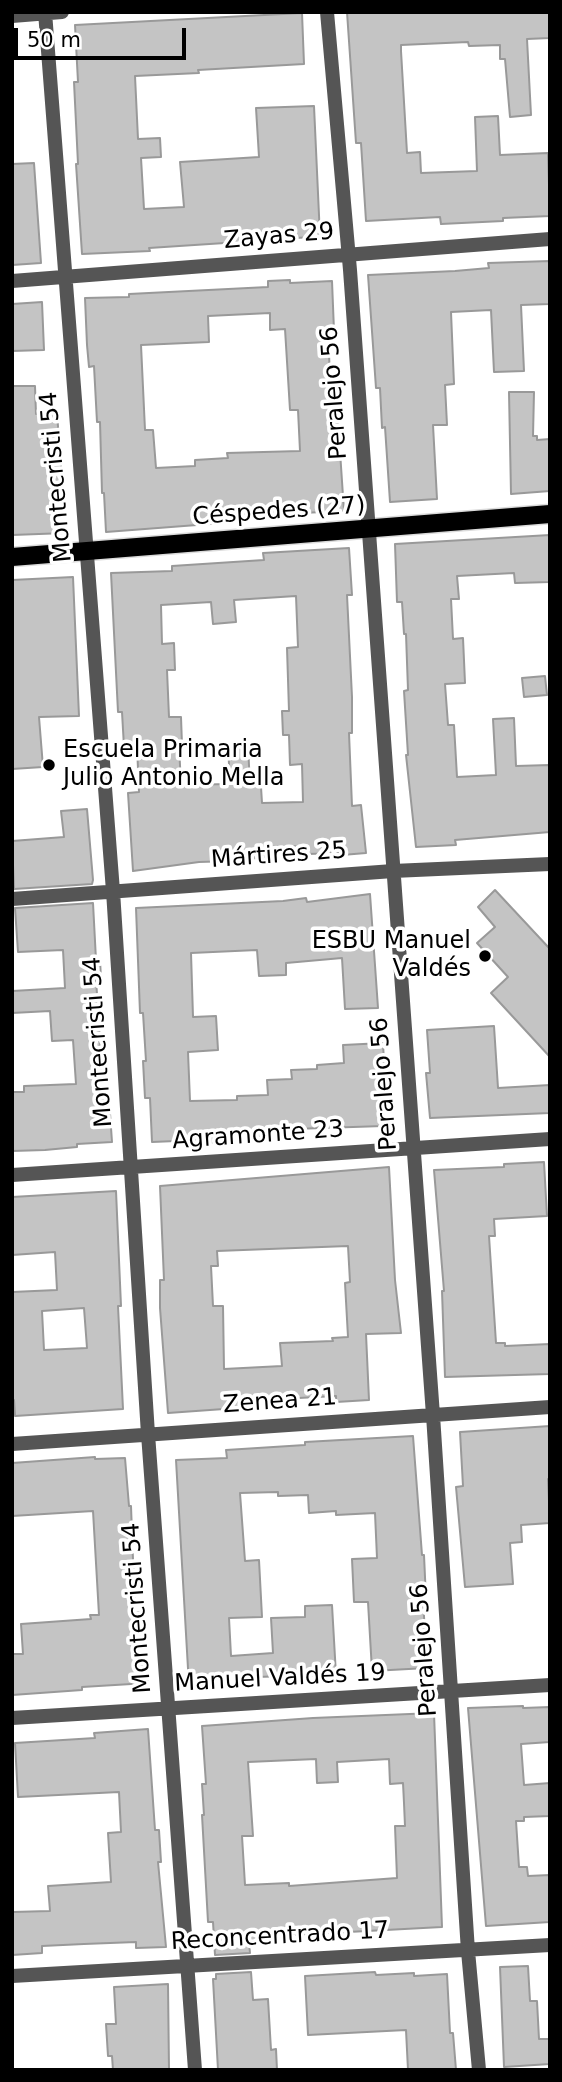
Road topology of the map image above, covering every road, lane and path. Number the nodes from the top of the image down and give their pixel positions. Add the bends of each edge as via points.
1 (62, 12) edge
2 (327, 12) edge
3 (45, 13) edge
4 (12, 16) edge
5 (550, 239) edge
6 (348, 254) junction
7 (65, 277) junction
8 (12, 281) edge
9 (550, 514) edge
10 (368, 529) junction
11 (86, 551) junction
12 (12, 557) edge
13 (550, 864) edge
14 (393, 871) junction
15 (113, 891) junction
16 (12, 899) edge
17 (550, 1139) edge
18 (412, 1147) junction
19 (130, 1168) junction
20 (12, 1175) edge
21 (550, 1407) edge
22 (433, 1415) junction
23 (148, 1434) junction
24 (12, 1444) edge
25 (550, 1685) edge
26 (450, 1691) junction
27 (169, 1709) junction
28 (12, 1718) edge
29 (550, 1945) edge
30 (468, 1951) junction
31 (186, 1965) junction
32 (12, 1976) edge
33 (195, 2070) edge
34 (479, 2070) edge

1 - 3 street
2 - 6 street, Peralejo 56
3 - 4 street
3 - 7 street, Montecristi 54
5 - 6 street, Zayas 29
6 - 7 street, Zayas 29
6 - 10 street, Peralejo 56
7 - 8 street, Zayas 29
7 - 11 street, Montecristi 54
9 - 10 main road, Céspedes (27)
10 - 11 main road, Céspedes (27)
10 - 14 street, Peralejo 56
11 - 12 main road, Céspedes (27)
11 - 15 street, Montecristi 54
13 - 14 street, Mártires 25
14 - 15 street, Mártires 25
14 - 18 street, Peralejo 56
15 - 16 street, Mártires 25
15 - 19 street, Montecristi 54
17 - 18 street, Agramonte 23
18 - 19 street, Agramonte 23
18 - 22 street, Peralejo 56
19 - 20 street, Agramonte 23
19 - 23 street, Montecristi 54
21 - 22 street, Zenea 21
22 - 23 street, Zenea 21
22 - 26 street, Peralejo 56
23 - 24 street, Zenea 21
23 - 27 street, Montecristi 54
25 - 26 street, Manuel Valdés 19
26 - 27 street, Manuel Valdés 19
26 - 30 street, Peralejo 56
27 - 28 street, Manuel Valdés 19
27 - 31 street, Montecristi 54
29 - 30 street, Reconcentrado 17
30 - 31 street, Reconcentrado 17
30 - 34 street, Peralejo 56
31 - 32 street, Reconcentrado 17
31 - 33 street, Montecristi 54

